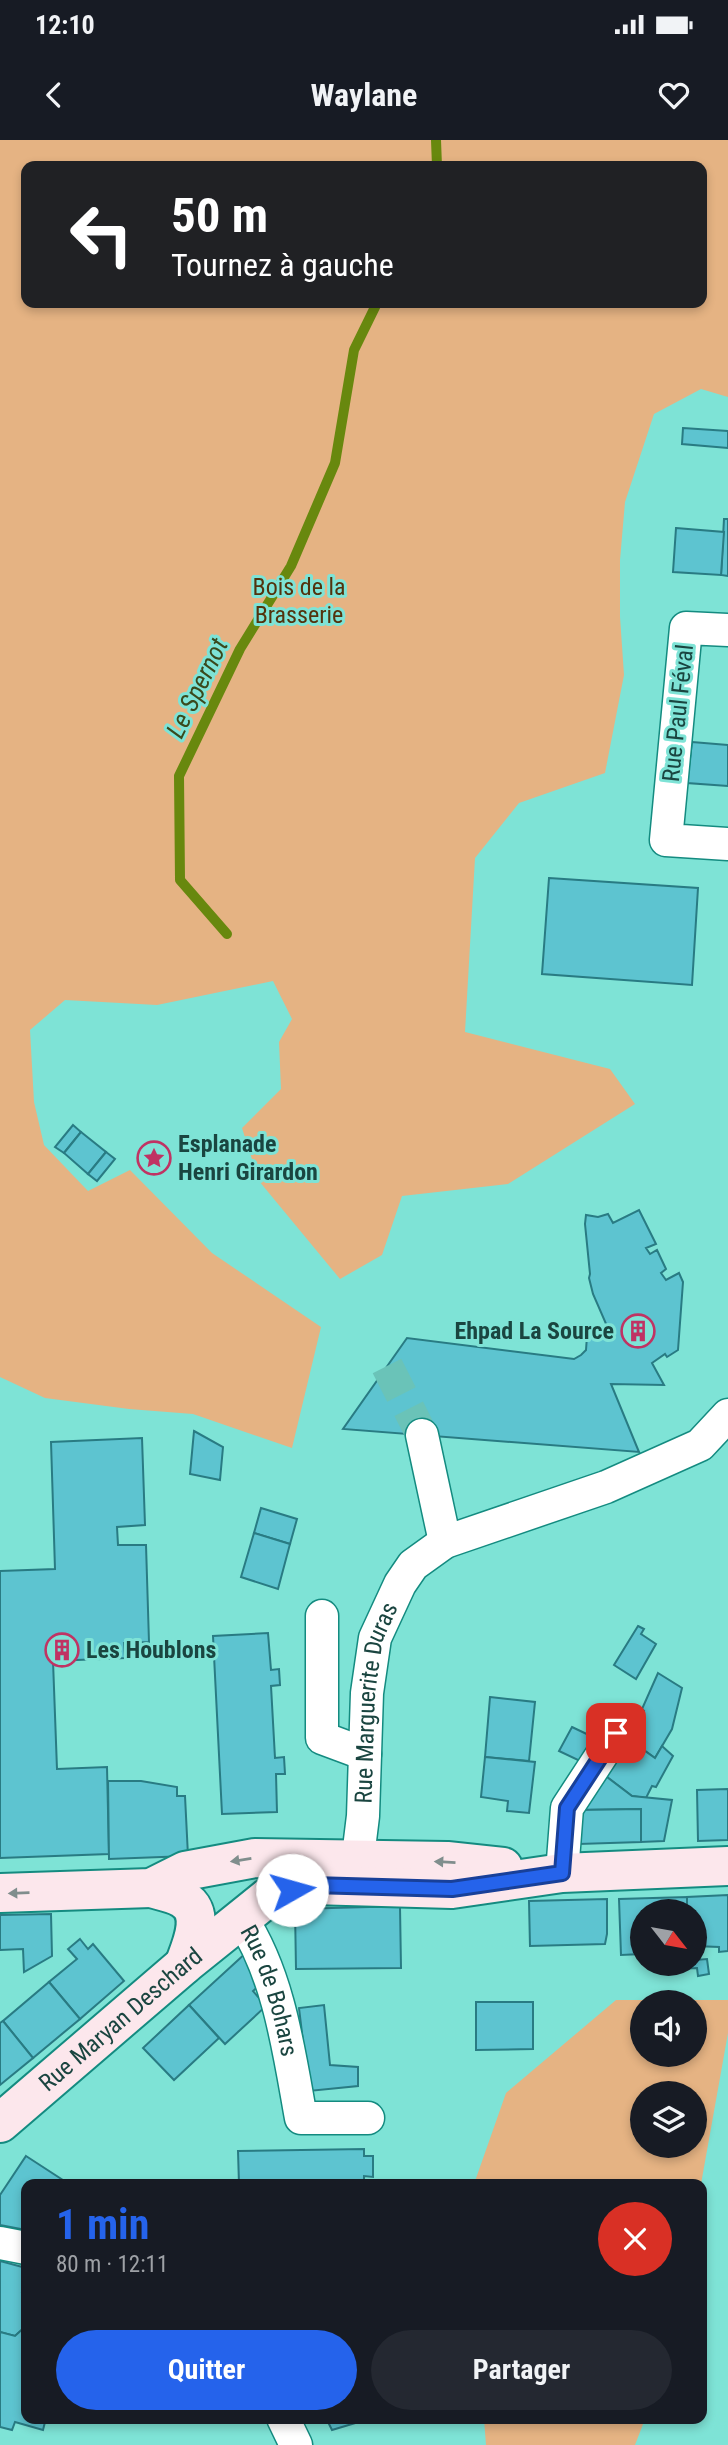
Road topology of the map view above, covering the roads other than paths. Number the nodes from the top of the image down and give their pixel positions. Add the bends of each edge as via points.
1 (728, 630) edge
2 (728, 844) edge
3 (728, 1415) edge
4 (422, 1435) tunnel mouth
5 (445, 1542) junction
6 (322, 1616) dead end
7 (616, 1733) dead end
8 (365, 1754) junction
9 (728, 1866) edge
10 (356, 1873) junction
11 (562, 1873) junction
12 (151, 1888) junction
13 (0, 1893) edge
14 (241, 1918) junction
15 (184, 1965) junction
16 (368, 2118) dead end
17 (0, 2123) edge
18 (0, 2243) edge
19 (21, 2247) edge
20 (286, 2424) edge
21 (296, 2445) edge

1 - 2 street, Rue Paul Féval via 687,628 666,840
3 - 5 street, Rue Marguerite Duras via 700,1445 606,1487
4 - 5 street
5 - 8 street, Rue Marguerite Duras via 413,1565 375,1638
6 - 8 street via 322,1738
7 - 11 street via 567,1808
8 - 10 street, Rue Marguerite Duras
9 - 11 main road, Rue de Bohars
10 - 11 main road, Rue de Bohars via 452,1889
10 -> 12 main road, Rue de Bohars via 254,1858 185,1871
10 - 14 main road, Rue de Bohars via 271,1895
12 -> 13 main road, Rue de Bohars
12 - 15 main road via 185,1899 195,1913 196,1934
14 - 15 main road, Rue Maryan Deschard
14 - 16 street, Rue de Bohars via 258,1943 286,2036 301,2118
15 - 17 main road, Rue Maryan Deschard
18 - 19 street
20 - 21 street

